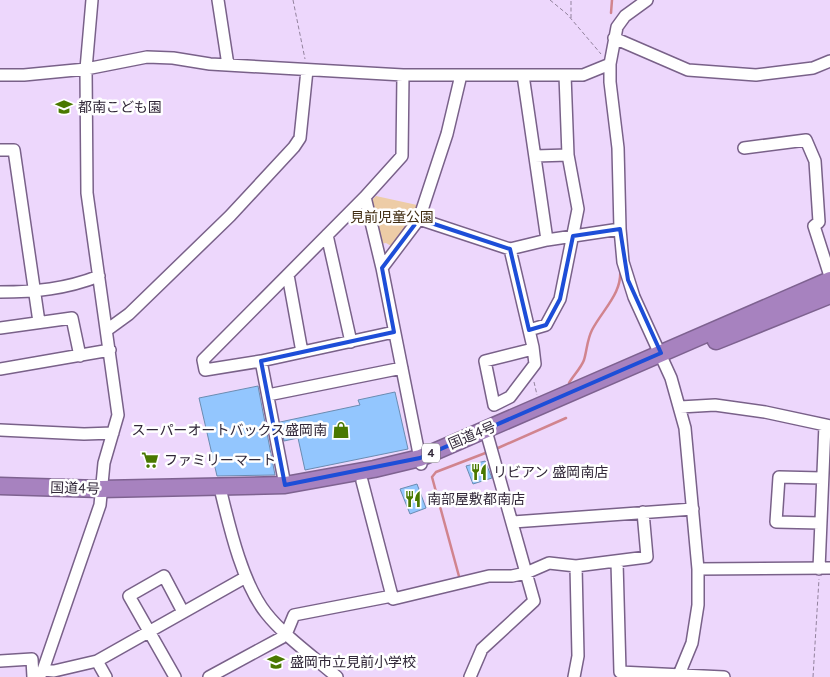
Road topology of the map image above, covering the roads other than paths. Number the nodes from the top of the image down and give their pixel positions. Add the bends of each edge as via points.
1 (92, 0) edge
2 (218, 0) edge
3 (647, 0) edge
4 (614, 38) junction
5 (830, 61) edge
6 (610, 64) junction
7 (228, 66) junction
8 (86, 69) junction
9 (307, 70) junction
10 (0, 75) edge
11 (403, 75) junction
12 (461, 75) junction
13 (523, 75) junction
14 (565, 75) junction
15 (744, 148) dead end
16 (0, 150) edge
17 (568, 155) junction
18 (535, 156) junction
19 (365, 197) junction
20 (418, 219) junction
21 (620, 229) junction
22 (327, 235) junction
23 (573, 236) junction
24 (547, 240) junction
25 (510, 249) junction
26 (382, 268) junction
27 (288, 275) junction
28 (99, 276) junction
29 (830, 276) edge
30 (830, 280) edge
31 (0, 292) edge
32 (34, 292) junction
33 (830, 295) edge
34 (39, 322) junction
35 (0, 328) edge
36 (107, 330) junction
37 (529, 330) junction
38 (394, 332) junction
39 (351, 342) junction
40 (533, 349) junction
41 (110, 350) junction
42 (302, 352) junction
43 (80, 356) junction
44 (663, 357) junction
45 (262, 361) junction
46 (402, 368) junction
47 (0, 369) edge
48 (268, 395) junction
49 (680, 407) junction
50 (827, 426) edge
51 (0, 430) edge
52 (113, 433) junction
53 (488, 438) junction
54 (421, 461) junction
55 (822, 478) junction
56 (362, 481) junction
57 (285, 485) junction
58 (0, 486) edge
59 (221, 492) junction
60 (101, 493) junction
61 (826, 494) edge
62 (0, 495) edge
63 (692, 509) junction
64 (643, 512) junction
65 (513, 522) junction
66 (820, 523) junction
67 (617, 562) junction
68 (576, 566) junction
69 (825, 568) edge
70 (698, 569) junction
71 (526, 573) junction
72 (246, 576) junction
73 (392, 596) junction
74 (183, 612) junction
75 (150, 631) junction
76 (287, 632) junction
77 (96, 661) junction
78 (0, 662) edge
79 (41, 674) edge
80 (472, 674) edge
81 (678, 676) edge
82 (33, 677) edge
83 (106, 677) edge
84 (175, 677) edge
85 (210, 677) edge
86 (337, 677) edge
87 (484, 677) edge
88 (574, 677) edge
89 (724, 677) edge

1 - 8 street
2 - 7 street
3 - 4 street via 625,16
4 - 5 street via 688,70 756,75 813,68
4 - 6 street
6 - 14 street via 583,76
6 - 21 street via 618,148
7 - 8 street via 147,57
7 - 9 street
8 - 10 street
8 - 28 street via 86,185
9 - 11 street
9 - 36 street via 300,138 294,147 230,216 129,314
11 - 12 street
11 - 19 street via 402,156
12 - 13 street
12 - 20 street via 447,134
13 - 14 street
13 - 18 street
14 - 17 street
15 - 29 street via 806,140 815,161 819,222 814,226
16 - 32 street via 14,150
17 - 18 street
17 - 23 street via 578,209
18 - 24 street
19 - 22 street
19 - 26 street
20 - 25 street
20 - 26 street
21 - 23 street
21 - 44 street via 628,280
22 - 27 street
22 - 39 street
23 - 24 street
23 - 37 street via 560,300 546,325
24 - 25 street
25 - 37 street
26 - 38 street
27 - 42 street
27 - 45 street via 202,360 204,370
28 - 32 street via 76,285
28 - 36 street
30 - 44 highway, 国道4号 / 4
31 - 32 street
32 - 34 street
33 - 44 highway, 国道4号 / 4
34 - 35 street
34 - 43 street via 72,318
36 - 41 street
37 - 40 street
38 - 39 street
38 - 46 street
39 - 42 street
40 - 40 street via 535,364 510,397 494,405 485,361
41 - 43 street
41 - 52 street via 118,415
42 - 45 street
43 - 47 street
44 - 49 street
44 - 53 highway, 国道4号 / 4
44 - 54 highway, 国道4号 / 4 via 539,406
45 - 48 street
46 - 48 street
46 - 54 street
48 - 57 street
49 - 50 street via 715,405
49 - 63 street via 685,428
50 - 55 street
51 - 52 street
52 - 60 street via 104,463
53 - 54 highway, 国道4号 / 4
53 - 65 street
54 - 56 highway, 国道4号 / 4
54 - 57 highway, 国道4号 / 4
55 - 61 street
55 - 66 street via 779,477 776,522
56 - 59 highway, 国道4号 / 4 via 288,494
56 - 73 street
57 - 59 highway, 国道4号 / 4
58 - 60 highway, 国道4号 / 4
59 - 60 highway, 国道4号 / 4
59 - 72 street
60 - 62 highway, 国道4号 / 4
60 - 79 street
61 - 66 street
63 - 64 street
63 - 70 street
64 - 65 street
64 - 67 street via 647,557
65 - 71 street
66 - 69 street
67 - 68 street
67 - 81 street via 620,672
68 - 71 street via 549,563
68 - 88 street via 578,656
69 - 70 street
70 - 81 street via 697,618 692,643
71 - 73 street via 488,576 393,599
71 - 80 street via 534,601 482,649
72 - 74 street
72 - 76 street via 267,614
73 - 76 street via 294,615
74 - 75 street
74 - 75 street via 164,576 129,596
75 - 77 street
75 - 84 street
76 - 85 street
76 - 86 street
77 - 79 street
77 - 83 street
78 - 82 street via 32,659
80 - 87 street
81 - 89 street

